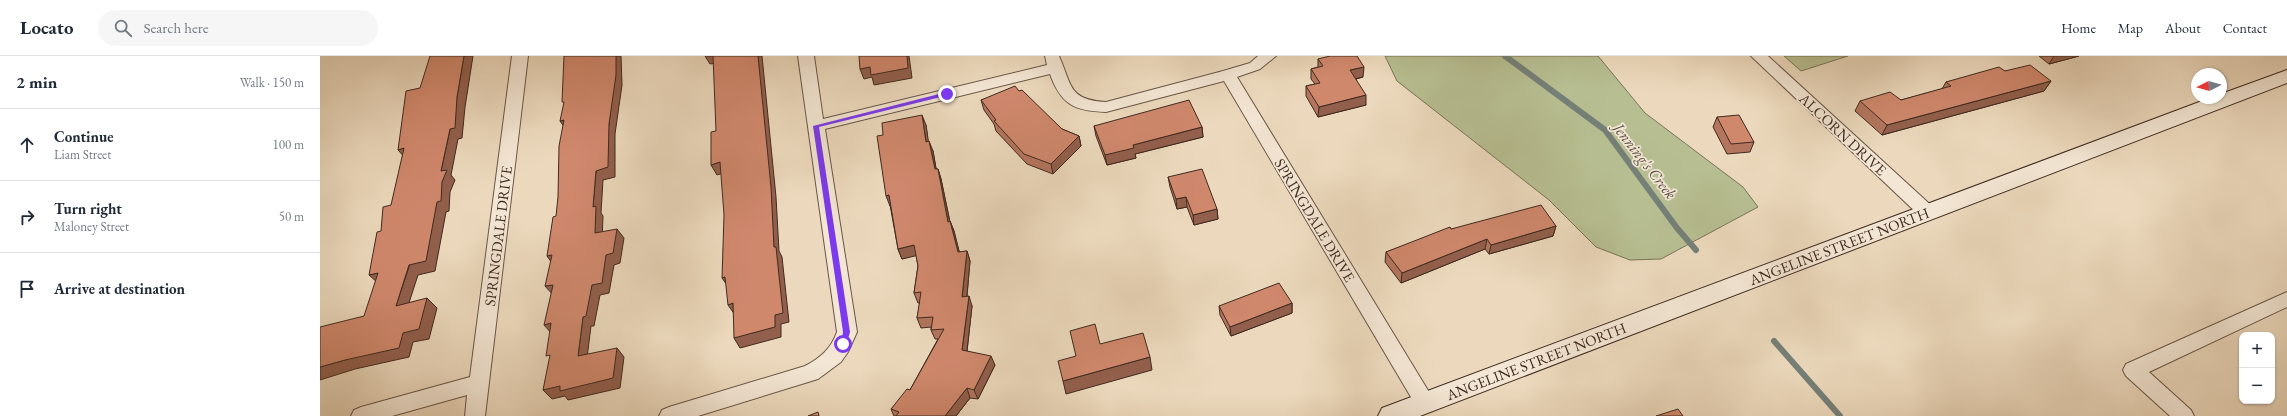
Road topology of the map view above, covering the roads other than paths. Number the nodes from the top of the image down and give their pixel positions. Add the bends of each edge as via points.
1 (520, 56) edge
2 (806, 56) edge
3 (1268, 56) edge
4 (1759, 56) edge
5 (1054, 62) edge
6 (1228, 75) junction
7 (2287, 76) edge
8 (816, 126) junction
9 (1928, 213) junction
10 (2287, 299) edge
11 (479, 382) junction
12 (1425, 403) junction
13 (361, 416) edge
14 (475, 416) edge
15 (669, 416) edge
16 (1391, 416) edge
17 (2184, 416) edge

1 - 11 street, SPRINGDALE DRIVE
2 - 8 street
3 - 6 street via 1255,66
4 - 9 street, ALCORN DRIVE
5 - 6 street via 1066,95 1077,104 1091,107 1106,107
5 - 8 street
6 - 12 street, SPRINGDALE DRIVE
7 - 9 main road, ANGELINE STREET NORTH
8 - 15 street via 847,332 843,344 824,366 811,373
9 - 12 main road, ANGELINE STREET NORTH
10 - 17 street via 2133,370
11 - 13 street
11 - 14 street, SPRINGDALE DRIVE
12 - 16 main road, ANGELINE STREET NORTH

